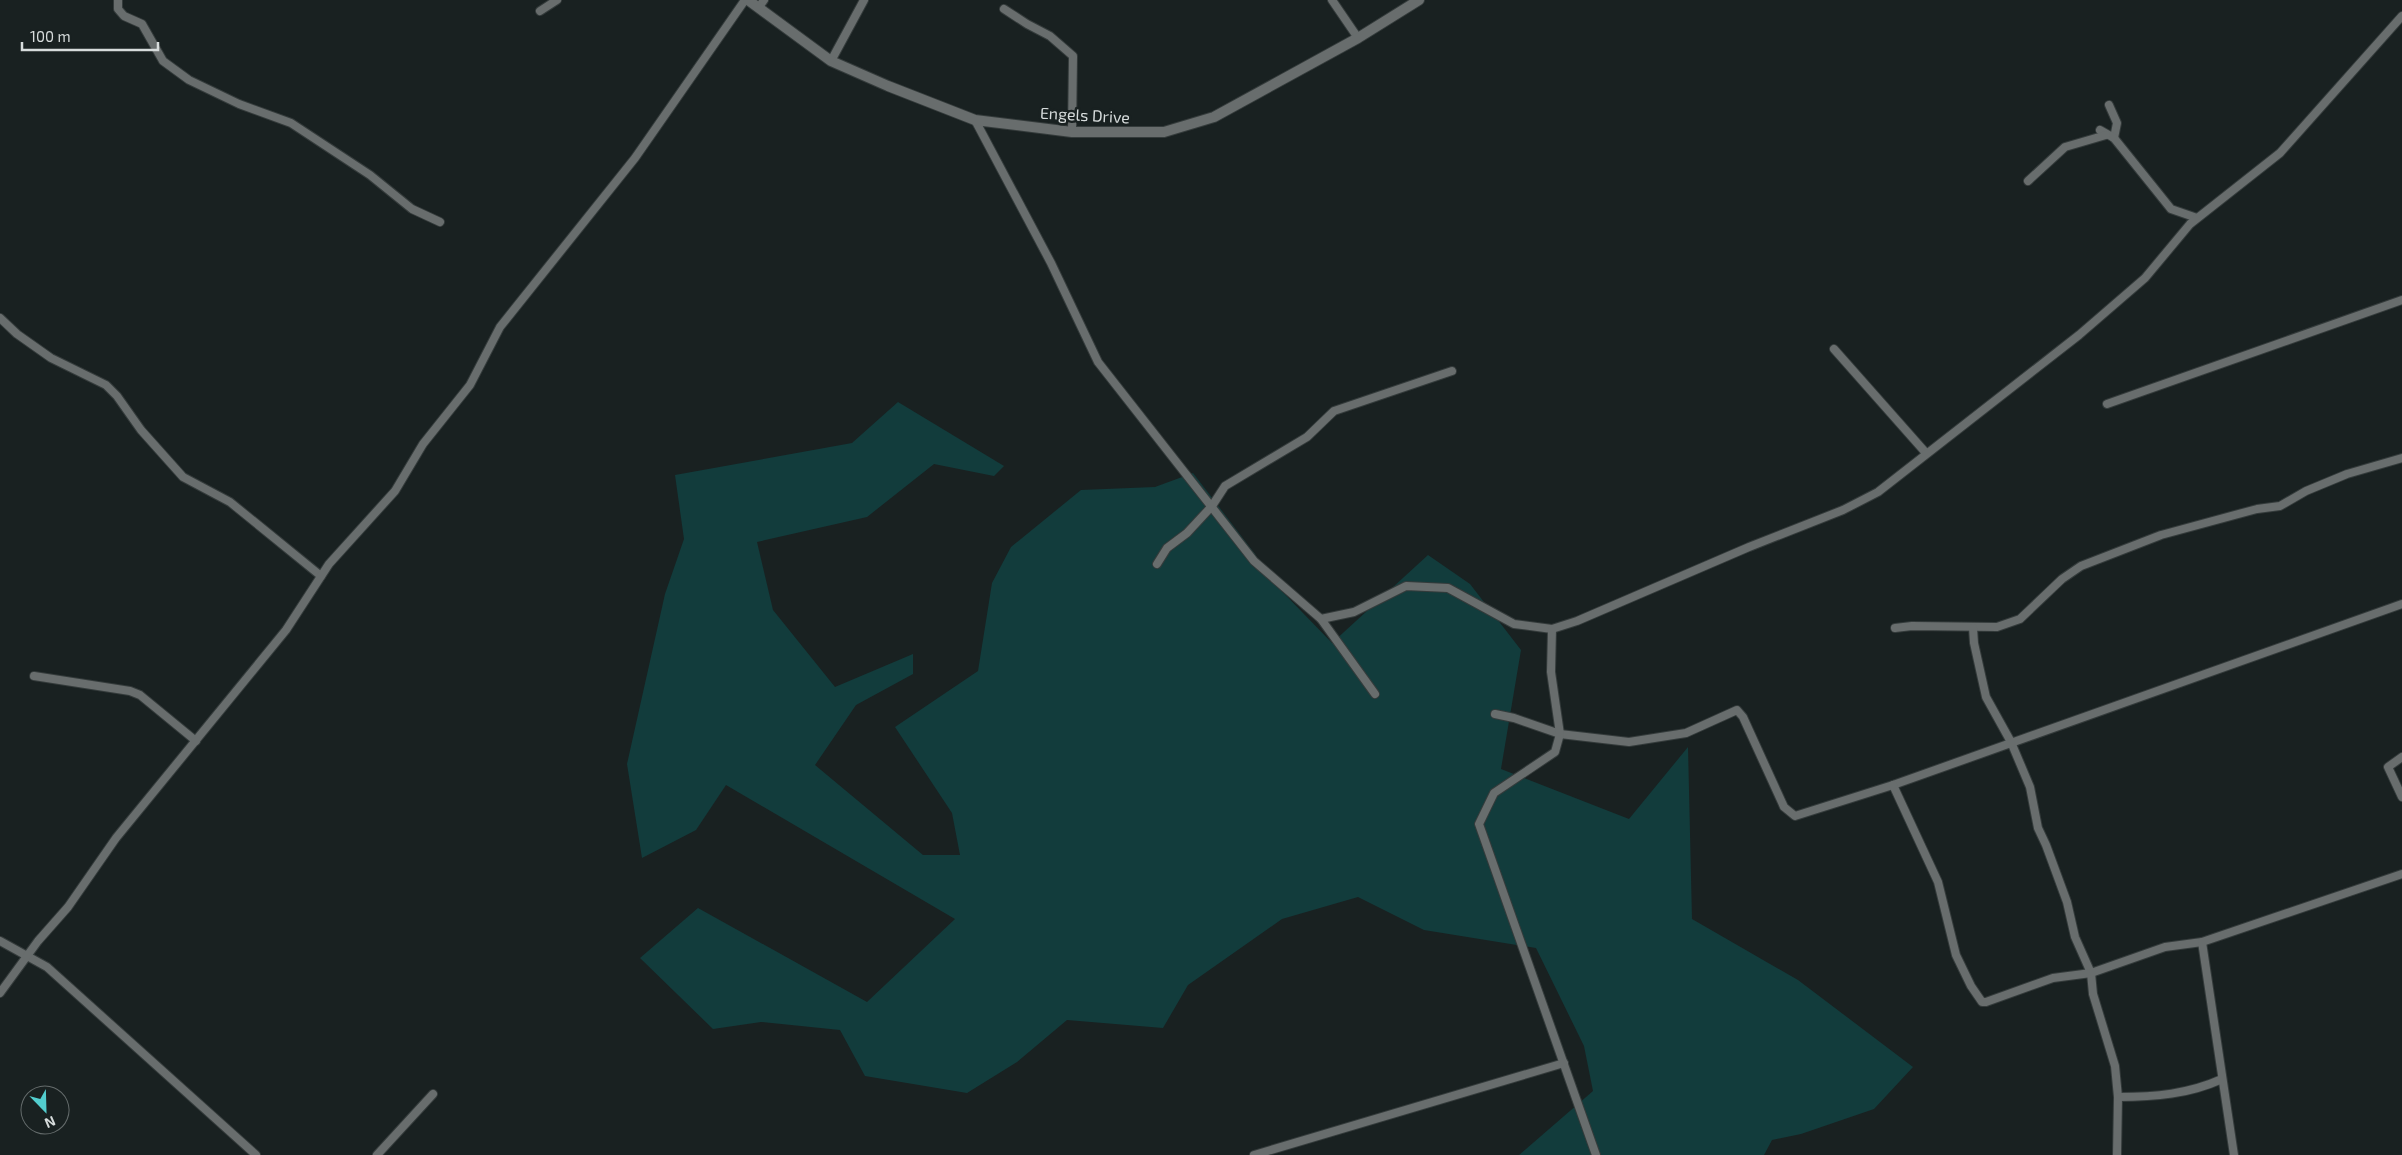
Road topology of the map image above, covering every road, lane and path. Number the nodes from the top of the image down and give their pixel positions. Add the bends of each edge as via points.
1 (118, 0) edge
2 (557, 0) edge
3 (747, 0) edge
4 (864, 0) edge
5 (1332, 0) edge
6 (1419, 0) edge
7 (762, 3) edge
8 (1004, 9) dead end
9 (540, 11) dead end
10 (2402, 16) edge
11 (1358, 38) junction
12 (832, 61) junction
13 (2109, 105) dead end
14 (975, 120) junction
15 (1072, 132) junction
16 (2114, 138) junction
17 (2028, 181) dead end
18 (2197, 218) junction
19 (440, 222) dead end
20 (2402, 300) edge
21 (0, 318) edge
22 (1834, 349) dead end
23 (1452, 371) dead end
24 (2107, 404) dead end
25 (1926, 453) junction
26 (2402, 458) edge
27 (1212, 506) junction
28 (1156, 564) dead end
29 (321, 576) junction
30 (2402, 604) edge
31 (1321, 619) junction
32 (1895, 628) dead end
33 (1973, 628) junction
34 (1552, 629) junction
35 (34, 676) dead end
36 (1375, 694) dead end
37 (1495, 714) dead end
38 (1560, 734) junction
39 (196, 741) junction
40 (2011, 742) junction
41 (2402, 757) edge
42 (1893, 785) junction
43 (2402, 796) edge
44 (2402, 874) edge
45 (0, 941) edge
46 (2202, 942) junction
47 (28, 956) junction
48 (2091, 972) junction
49 (0, 993) edge
50 (1564, 1063) junction
51 (2222, 1079) junction
52 (433, 1094) dead end
53 (2118, 1097) junction
54 (256, 1155) edge
55 (377, 1155) edge
56 (1254, 1155) edge
57 (1596, 1155) edge
58 (2117, 1155) edge
59 (2234, 1155) edge

1 - 19 street via 118,9 124,16 142,24 163,61 188,80 239,104 291,122 370,175 412,209
2 - 9 street
3 - 7 street, Engels Drive
3 - 29 street via 635,158 500,327 470,385 423,444 394,491
4 - 12 street
5 - 11 street
6 - 11 street, Engels Drive
7 - 12 street, Engels Drive
8 - 15 street via 1050,36 1073,56
10 - 18 street via 2280,153
11 - 15 street, Engels Drive via 1214,117 1164,132
12 - 14 street, Engels Drive
13 - 16 street via 2117,122
14 - 15 street, Engels Drive
14 - 27 street via 1051,263 1098,362
16 - 17 street via 2103,132 2066,147
16 - 18 street via 2171,209
18 - 25 street via 2145,278 2080,335
20 - 24 street
21 - 29 street via 51,358 106,385 182,477 230,502
22 - 25 street
23 - 27 street via 1334,410 1307,437 1225,486
25 - 34 street via 1878,492 1843,510
26 - 33 street via 2347,474 2280,506 2257,509 2161,535 2081,566 2062,579 2020,619 1997,627
27 - 28 street via 1187,533 1167,548
27 - 31 street via 1254,561
29 - 39 street via 286,630
30 - 40 street
31 - 34 street via 1354,612 1406,586 1448,588 1514,624
31 - 36 street
32 - 33 street
33 - 40 street via 1986,697
34 - 38 street via 1551,672
35 - 39 street via 140,695
37 - 38 street
38 - 42 street via 1629,742 1686,733 1737,710 1784,807 1795,816
38 - 50 street via 1554,752 1494,793 1479,824
39 - 47 street via 116,838 68,907
40 - 42 street
40 - 48 street via 2030,787 2038,828 2067,902 2075,937
41 - 43 street via 2388,768
42 - 48 street via 1938,882 1956,955 1979,1000 1986,1002 2052,978
44 - 46 street
45 - 47 street
46 - 48 street via 2165,947
46 - 51 street
47 - 49 street
47 - 54 street via 47,967
48 - 53 street via 2093,994 2115,1066
50 - 56 street
50 - 57 street
51 - 53 street via 2202,1088 2178,1093
51 - 59 street
52 - 55 street
53 - 58 street

